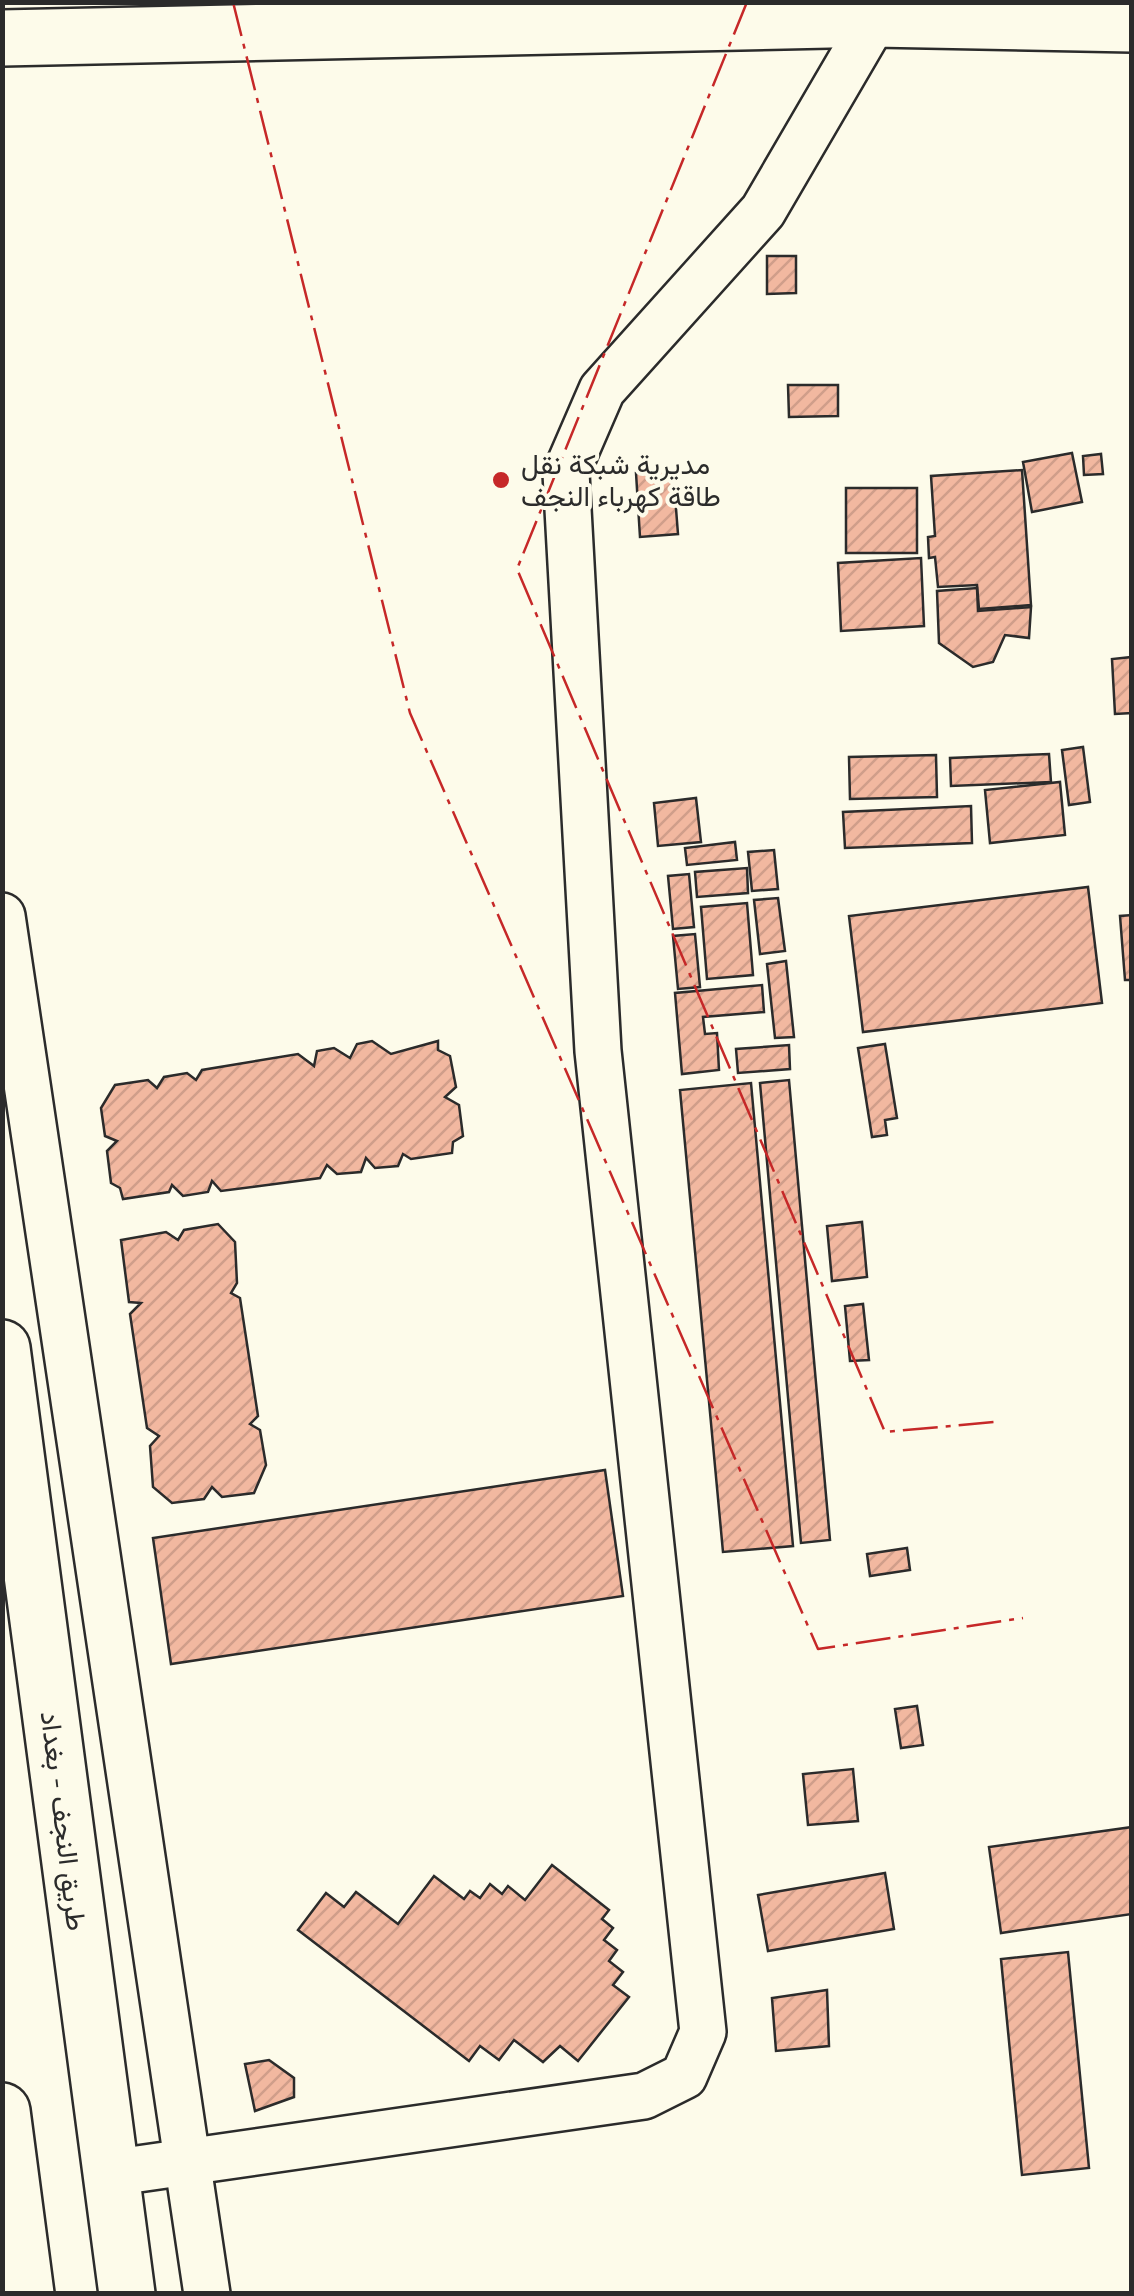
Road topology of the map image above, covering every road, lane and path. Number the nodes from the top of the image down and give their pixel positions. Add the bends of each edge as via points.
1 (875, 19) junction
2 (1132, 24) edge
3 (2, 38) edge
4 (2, 916) edge
5 (2, 1348) edge
6 (2, 2111) edge
7 (189, 2161) junction
8 (110, 2173) junction
9 (26, 2294) edge
10 (127, 2294) edge
11 (207, 2294) edge

1 - 2 main road
1 - 3 main road
1 - 7 street via 762,211 602,390 566,474 598,1051 703,2032 684,2076 644,2096
4 - 7 street
5 - 8 main road, طريق النجف - بغداد
6 - 9 main road
7 - 8 street
7 - 11 street
8 - 10 main road, طريق النجف - بغداد

